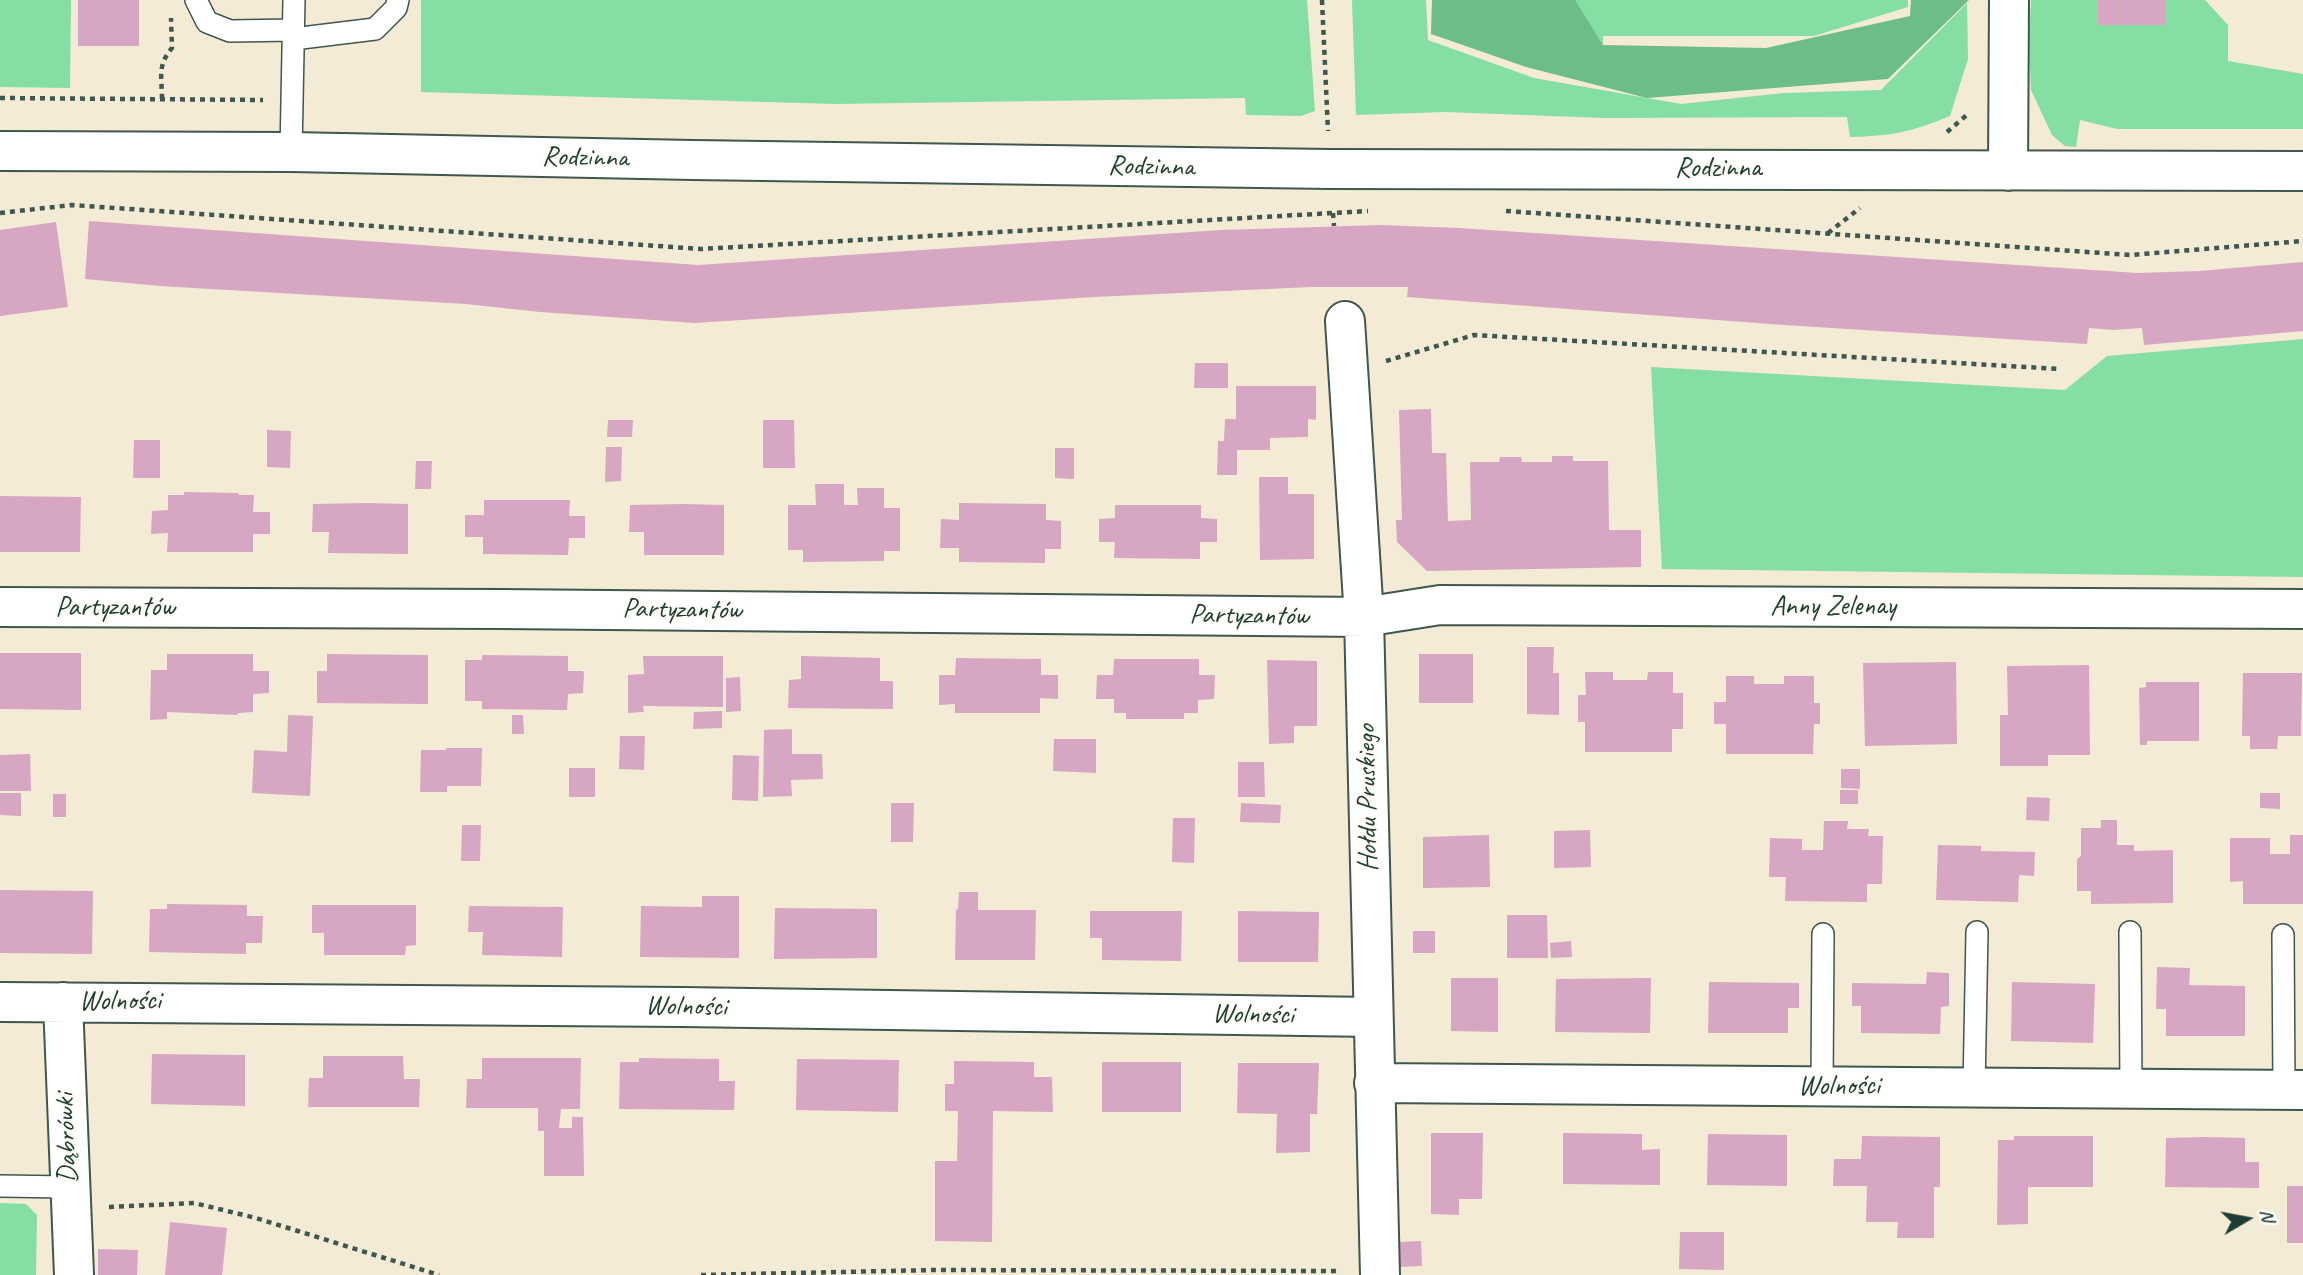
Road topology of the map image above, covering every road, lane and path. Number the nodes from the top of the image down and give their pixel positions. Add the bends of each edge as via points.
1 (195, 0) edge
2 (294, 0) edge
3 (398, 0) edge
4 (1322, 0) edge
5 (2009, 0) edge
6 (171, 12) dead end
7 (293, 34) junction
8 (0, 98) edge
9 (162, 99) junction
10 (292, 100) junction
11 (0, 151) edge
12 (291, 152) junction
13 (1331, 169) junction
14 (2008, 170) junction
15 (2303, 171) edge
16 (1369, 211) dead end
17 (1502, 211) dead end
18 (0, 213) edge
19 (2303, 242) edge
20 (1345, 321) dead end
21 (2060, 369) dead end
22 (1348, 372) junction
23 (0, 607) edge
24 (2303, 609) edge
25 (1364, 617) junction
26 (1977, 932) dead end
27 (2130, 932) dead end
28 (1823, 934) dead end
29 (2283, 935) dead end
30 (0, 1002) edge
31 (63, 1002) junction
32 (1373, 1017) junction
33 (1374, 1083) junction
34 (1822, 1087) junction
35 (1974, 1087) junction
36 (2131, 1089) junction
37 (2293, 1089) edge
38 (0, 1186) edge
39 (70, 1199) junction
40 (1380, 1273) edge
41 (74, 1275) edge
42 (439, 1275) edge
43 (701, 1275) edge

1 - 7 lane via 207,22 230,31
2 - 7 lane
3 - 7 lane via 375,29
4 - 13 path
5 - 14 street
6 - 9 path via 172,48 162,63
7 - 10 lane
8 - 9 path
9 - 10 path
10 - 12 lane
11 - 12 street, Rodzinna
12 - 13 street, Rodzinna
13 - 14 street, Rodzinna
14 - 15 street, Rodzinna
16 - 18 path via 701,248 72,205
17 - 19 path via 2130,255
20 - 22 street, Hołdu Pruskiego
21 - 22 path via 1474,335
22 - 25 street, Hołdu Pruskiego
23 - 25 street, Partyzantów
24 - 25 street, Anny Zelenay via 1440,605
25 - 32 street, Hołdu Pruskiego
26 - 35 lane
27 - 36 lane
28 - 34 lane
29 - 37 lane
30 - 31 street, Wolności
31 - 32 street, Wolności
31 - 39 street, Dąbrówki
32 - 33 street, Hołdu Pruskiego
33 - 34 street, Wolności
33 - 40 street, Hołdu Pruskiego
34 - 35 street, Wolności
35 - 36 street, Wolności
36 - 37 street, Wolności
38 - 39 lane
39 - 41 street, Dąbrówki
39 - 42 path via 194,1203
40 - 43 path via 935,1269

